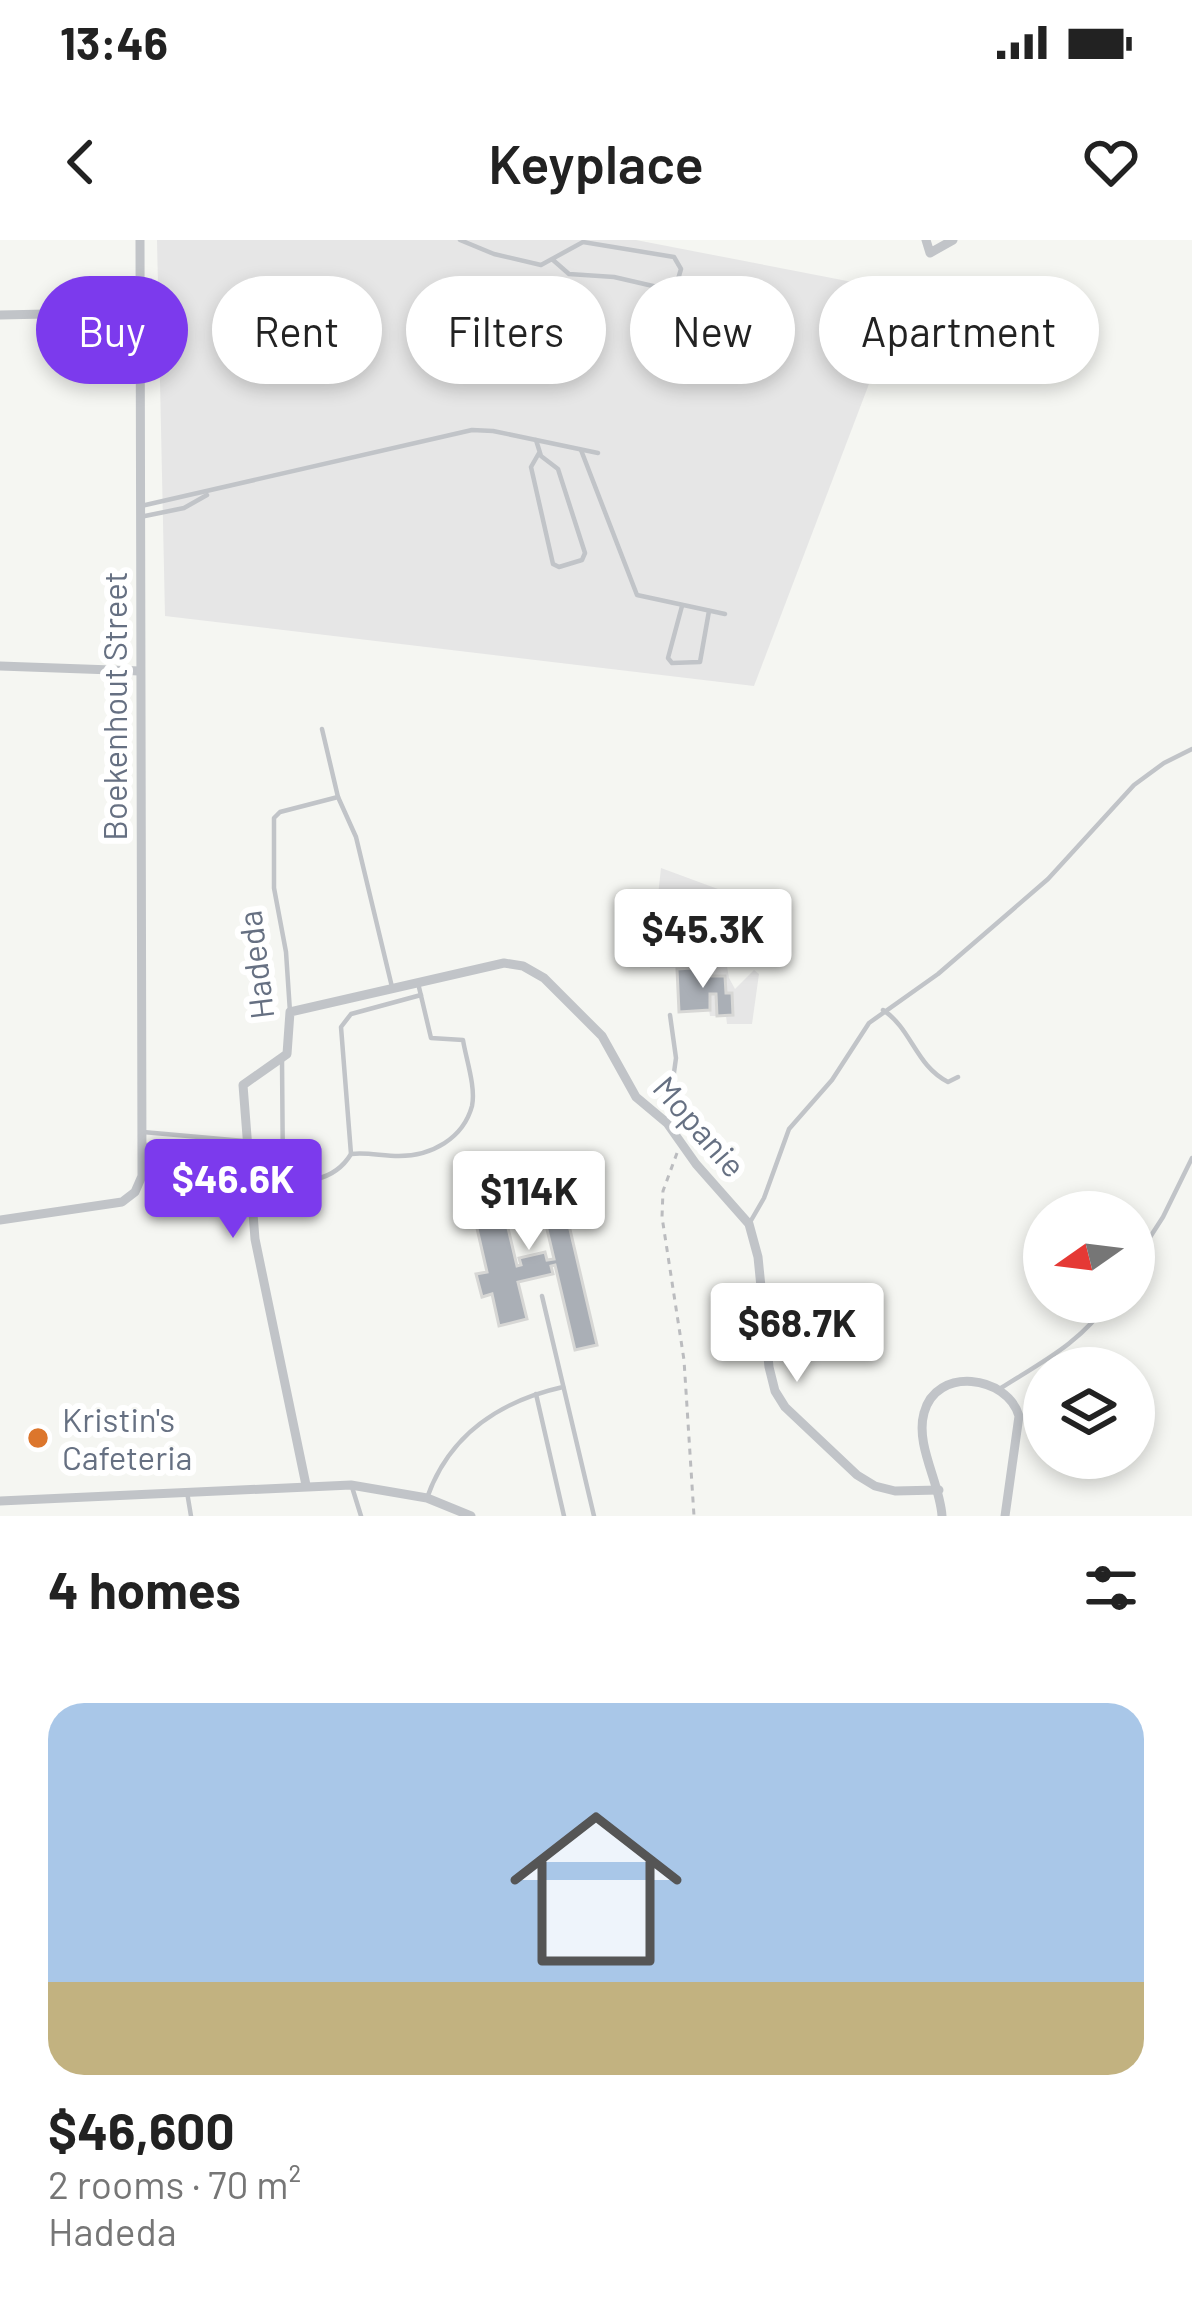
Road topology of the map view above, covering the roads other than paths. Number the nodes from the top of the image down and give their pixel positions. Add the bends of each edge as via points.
1 (140, 240) edge
2 (460, 240) edge
3 (926, 240) edge
4 (953, 240) edge
5 (554, 260) junction
6 (36, 314) edge
7 (0, 315) edge
8 (536, 440) junction
9 (581, 450) junction
10 (539, 453) junction
11 (598, 454) dead end
12 (212, 492) junction
13 (140, 512) junction
14 (682, 606) junction
15 (709, 610) junction
16 (725, 614) dead end
17 (0, 666) edge
18 (140, 670) junction
19 (322, 729) dead end
20 (1192, 749) edge
21 (338, 797) junction
22 (417, 981) junction
23 (392, 987) junction
24 (421, 995) junction
25 (883, 1010) junction
26 (290, 1012) junction
27 (670, 1015) dead end
28 (282, 1059) junction
29 (958, 1077) dead end
30 (667, 1123) junction
31 (142, 1138) junction
32 (248, 1142) junction
33 (351, 1154) junction
34 (250, 1158) junction
35 (1192, 1158) edge
36 (283, 1180) junction
37 (250, 1181) junction
38 (0, 1220) edge
39 (749, 1224) junction
40 (1155, 1229) edge
41 (542, 1296) dead end
42 (1092, 1323) edge
43 (563, 1387) junction
44 (1001, 1388) junction
45 (536, 1394) junction
46 (351, 1484) junction
47 (306, 1485) junction
48 (939, 1490) junction
49 (187, 1492) junction
50 (427, 1498) junction
51 (0, 1502) edge
52 (191, 1516) edge
53 (361, 1516) edge
54 (472, 1516) edge
55 (564, 1516) edge
56 (594, 1516) edge
57 (942, 1516) edge
58 (1005, 1516) edge

1 - 13 street, Boekenhout Street
2 - 5 lane via 538,264
3 - 4 street via 930,253
5 - 5 lane via 583,242 674,257 681,269 676,286 666,289 569,274
6 - 7 street
8 - 9 lane
8 - 10 lane
8 - 12 lane via 472,430
9 - 11 lane
9 - 14 lane via 631,586 646,599
10 - 10 lane via 559,469 585,553 559,567 531,466
12 - 13 lane
12 - 13 lane via 184,508
13 - 18 street, Boekenhout Street
14 - 15 lane
14 - 15 lane via 672,663 700,662
15 - 16 lane
17 - 18 street
18 - 31 street, Boekenhout Street
19 - 21 lane
20 - 25 lane via 1134,785 1041,884
21 - 23 lane via 356,837
21 - 26 lane, Hadeda via 274,818
22 - 23 street, Mopanie
22 - 24 lane
22 - 30 street, Mopanie via 489,963 531,969 602,1036 636,1097
23 - 26 street, Mopanie
24 - 33 lane via 351,1014 340,1027
24 - 33 lane via 431,1038 463,1040 471,1109 451,1140 434,1149
25 - 29 lane via 936,1076
25 - 39 lane via 789,1129
26 - 28 street, Hadeda
27 - 30 lane via 676,1058
28 - 32 street, Hadeda via 243,1085
28 - 36 lane
30 - 39 street, Mopanie
31 - 32 lane
31 - 34 lane
31 - 38 street, Boekenhout Street via 138,1188 122,1202
32 - 34 street, Hadeda
33 - 36 lane via 327,1177
34 - 37 street, Hadeda
35 - 40 lane
36 - 37 lane
37 - 47 street, Hadeda via 269,1318
39 - 48 street, Mopanie via 769,1367 785,1407 875,1486
41 - 43 lane
42 - 44 lane
43 - 45 lane
43 - 56 lane
44 - 48 street via 963,1382 928,1404 922,1428
44 - 58 street via 1019,1422
45 - 50 lane via 461,1438
45 - 55 lane
46 - 47 street
46 - 50 street
46 - 53 lane
47 - 49 street
48 - 57 street
49 - 51 street
49 - 52 lane
50 - 54 street

